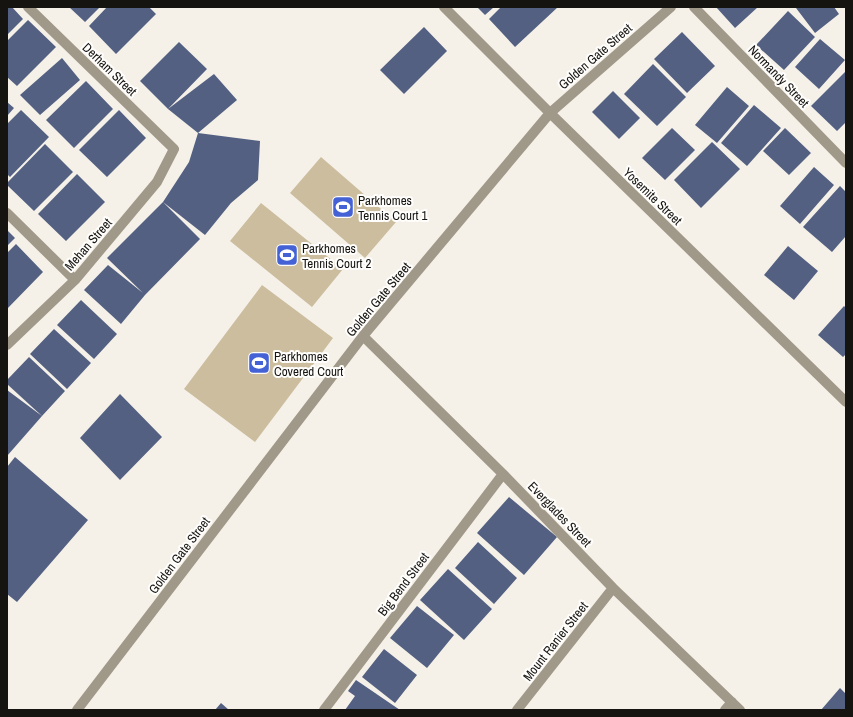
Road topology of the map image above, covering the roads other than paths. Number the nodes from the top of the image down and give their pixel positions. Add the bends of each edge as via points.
1 (28, 7) edge
2 (444, 7) edge
3 (671, 7) edge
4 (694, 7) edge
5 (550, 113) junction
6 (174, 149) joint
7 (846, 162) edge
8 (7, 213) edge
9 (75, 280) junction
10 (363, 336) junction
11 (7, 345) edge
12 (846, 402) edge
13 (503, 474) junction
14 (613, 588) junction
15 (732, 702) junction
16 (77, 710) edge
17 (324, 710) edge
18 (517, 710) edge
19 (725, 710) edge
20 (740, 710) edge

1 - 6 street, Derham Street
2 - 5 street, Yosemite Street
3 - 5 street, Golden Gate Street
4 - 7 street, Normandy Street
5 - 10 street, Golden Gate Street
5 - 12 street, Yosemite Street
6 - 9 street, Mehan Street via 157,182
8 - 9 street
9 - 11 street, Mehan Street
10 - 13 street, Everglades Street
10 - 16 street, Golden Gate Street
13 - 14 street, Everglades Street
13 - 17 street, Big Bend Street
14 - 15 street, Everglades Street
14 - 18 street, Mount Ranier Street
15 - 19 street
15 - 20 street, Everglades Street

